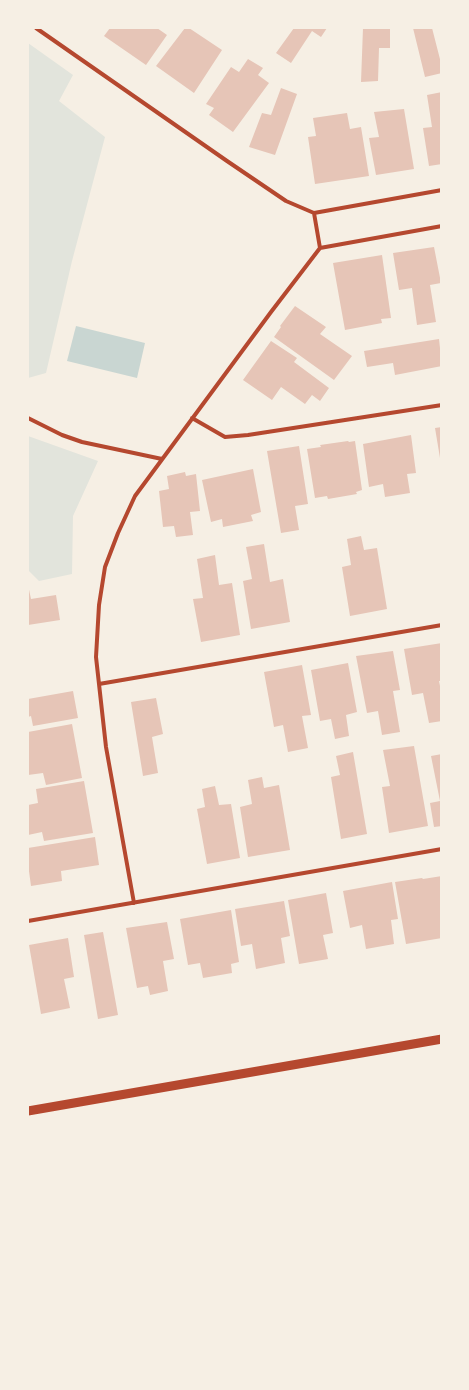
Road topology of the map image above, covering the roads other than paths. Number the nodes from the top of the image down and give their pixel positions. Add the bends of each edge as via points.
1 (36, 28) edge
2 (442, 190) edge
3 (314, 213) junction
4 (442, 226) edge
5 (320, 248) junction
6 (442, 405) edge
7 (28, 418) edge
8 (192, 418) junction
9 (162, 459) junction
10 (442, 625) edge
11 (99, 684) junction
12 (442, 849) edge
13 (134, 903) junction
14 (28, 921) edge
15 (442, 1039) edge
16 (28, 1111) edge

1 - 3 lane via 286,201
2 - 3 lane
3 - 5 lane
4 - 5 lane
5 - 8 lane
6 - 8 lane via 225,437
7 - 9 lane via 62,436
8 - 9 lane
9 - 11 lane via 135,496 105,567 96,657
10 - 11 lane
11 - 13 lane via 106,747
12 - 13 lane
13 - 14 lane
15 - 16 street

